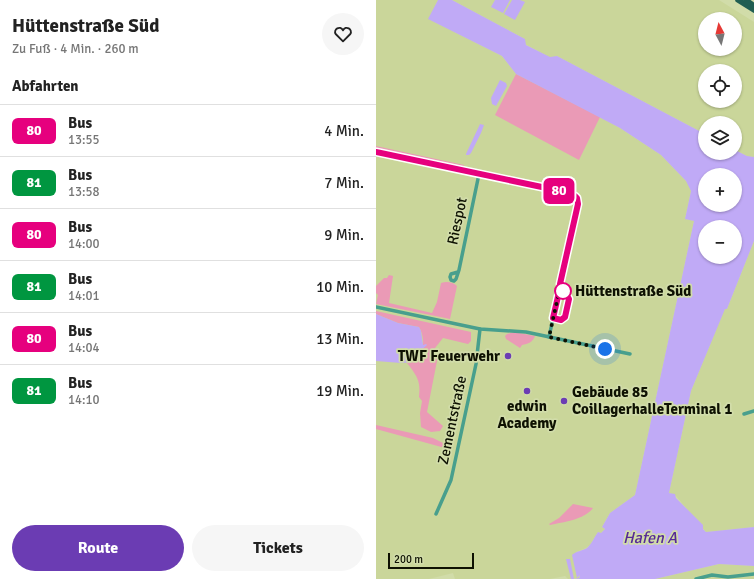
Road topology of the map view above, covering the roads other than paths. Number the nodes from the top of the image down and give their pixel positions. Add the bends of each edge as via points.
1 (738, 0) edge
2 (746, 0) edge
3 (754, 6) edge
4 (754, 10) edge
5 (376, 152) edge
6 (479, 174) junction
7 (544, 188) junction
8 (556, 190) junction
9 (458, 272) dead end
10 (560, 288) junction
11 (376, 307) edge
12 (553, 318) junction
13 (480, 329) junction
14 (549, 337) junction
15 (630, 354) dead end
16 (754, 411) edge
17 (744, 414) dead end
18 (436, 514) dead end
19 (754, 574) edge
20 (696, 579) edge

1 - 4 main road
2 - 3 main road
5 - 6 street
6 - 7 street
6 - 9 street, Riespot
7 - 8 street
7 - 8 street via 552,198
8 - 10 street via 575,196 577,201
10 - 12 street
10 - 12 street via 568,303 565,317 561,320
11 - 13 street
12 - 14 street
13 - 14 street via 520,331
13 - 18 street, Zementstraße via 476,364 451,480
14 - 15 street
16 - 17 street
19 - 20 street

